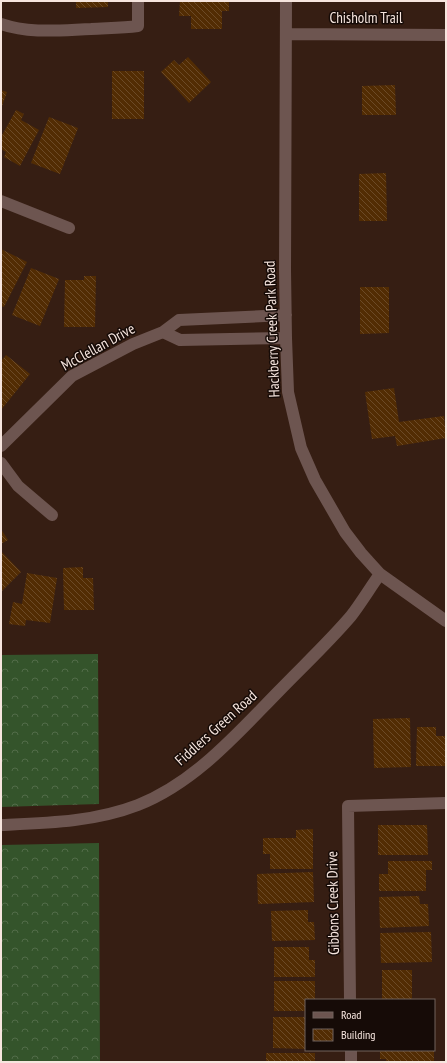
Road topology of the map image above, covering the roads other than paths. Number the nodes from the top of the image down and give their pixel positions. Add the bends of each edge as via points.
1 (138, 1) edge
2 (286, 1) edge
3 (1, 24) edge
4 (286, 34) junction
5 (446, 35) edge
6 (1, 201) edge
7 (69, 228) dead end
8 (286, 315) junction
9 (196, 319) junction
10 (163, 332) junction
11 (286, 338) junction
12 (196, 340) junction
13 (1, 446) edge
14 (1, 463) edge
15 (52, 515) dead end
16 (380, 574) junction
17 (446, 621) edge
18 (446, 803) edge
19 (1, 825) edge
20 (350, 999) edge
21 (351, 1051) edge
22 (351, 1062) edge

1 - 3 street via 138,26 58,30 14,29
2 - 4 street, Hackberry Creek Park Road
4 - 5 street, Chisholm Trail
4 - 8 street, Hackberry Creek Park Road
6 - 7 street
8 - 9 street, McClellan Drive
8 - 11 street, Hackberry Creek Park Road
9 - 10 street, McClellan Drive via 180,320
9 - 12 street
10 - 12 street via 180,340
10 - 13 street, McClellan Drive via 133,344 72,376
11 - 12 street
11 - 16 street, Hackberry Creek Park Road via 288,392 301,448 315,480 345,532
14 - 15 street via 18,486
16 - 17 street, Hackberry Creek Park Road
16 - 19 street, Fiddlers Green Road via 341,627 239,732 195,772 138,805 96,817 73,822
18 - 20 street, Gibbons Creek Drive via 348,806
21 - 22 street

